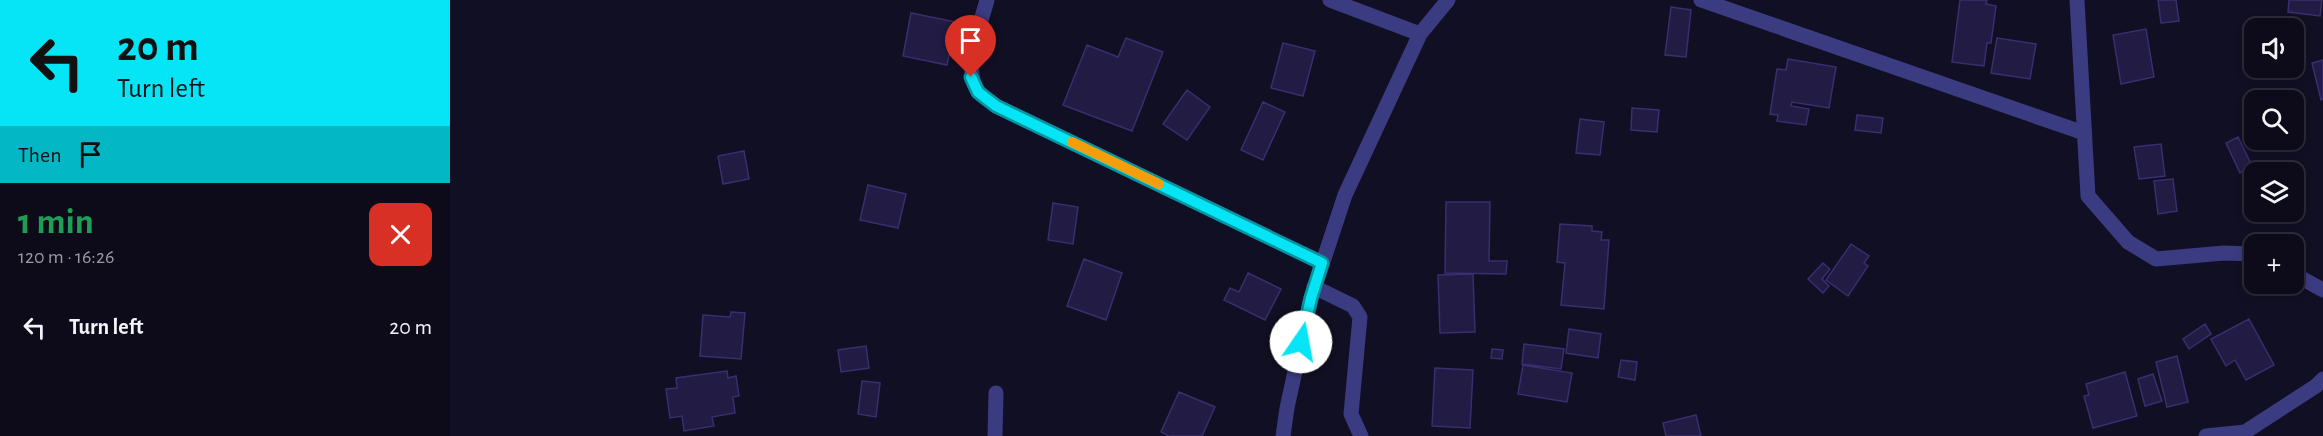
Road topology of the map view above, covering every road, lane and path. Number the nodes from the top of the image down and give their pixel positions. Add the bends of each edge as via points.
1 (987, 0) edge
2 (1330, 0) edge
3 (1449, 0) edge
4 (1701, 0) edge
5 (2077, 0) edge
6 (1734, 5) edge
7 (1420, 34) junction
8 (2084, 133) junction
9 (2244, 254) edge
10 (1322, 263) junction
11 (2304, 280) edge
12 (1314, 287) junction
13 (2323, 290) edge
14 (2323, 379) edge
15 (996, 393) dead end
16 (995, 436) edge
17 (1283, 436) edge
18 (1361, 436) edge
19 (2206, 436) edge

1 - 10 street via 973,56 971,77 978,92 996,106
2 - 7 street
3 - 7 street
4 - 6 street
5 - 8 street
6 - 8 street
7 - 10 street via 1346,195
8 - 9 street via 2088,196 2128,242 2156,259
10 - 12 street
11 - 13 street
12 - 17 street
12 - 18 street via 1353,306 1360,317 1351,414
14 - 19 street via 2245,432
15 - 16 street

